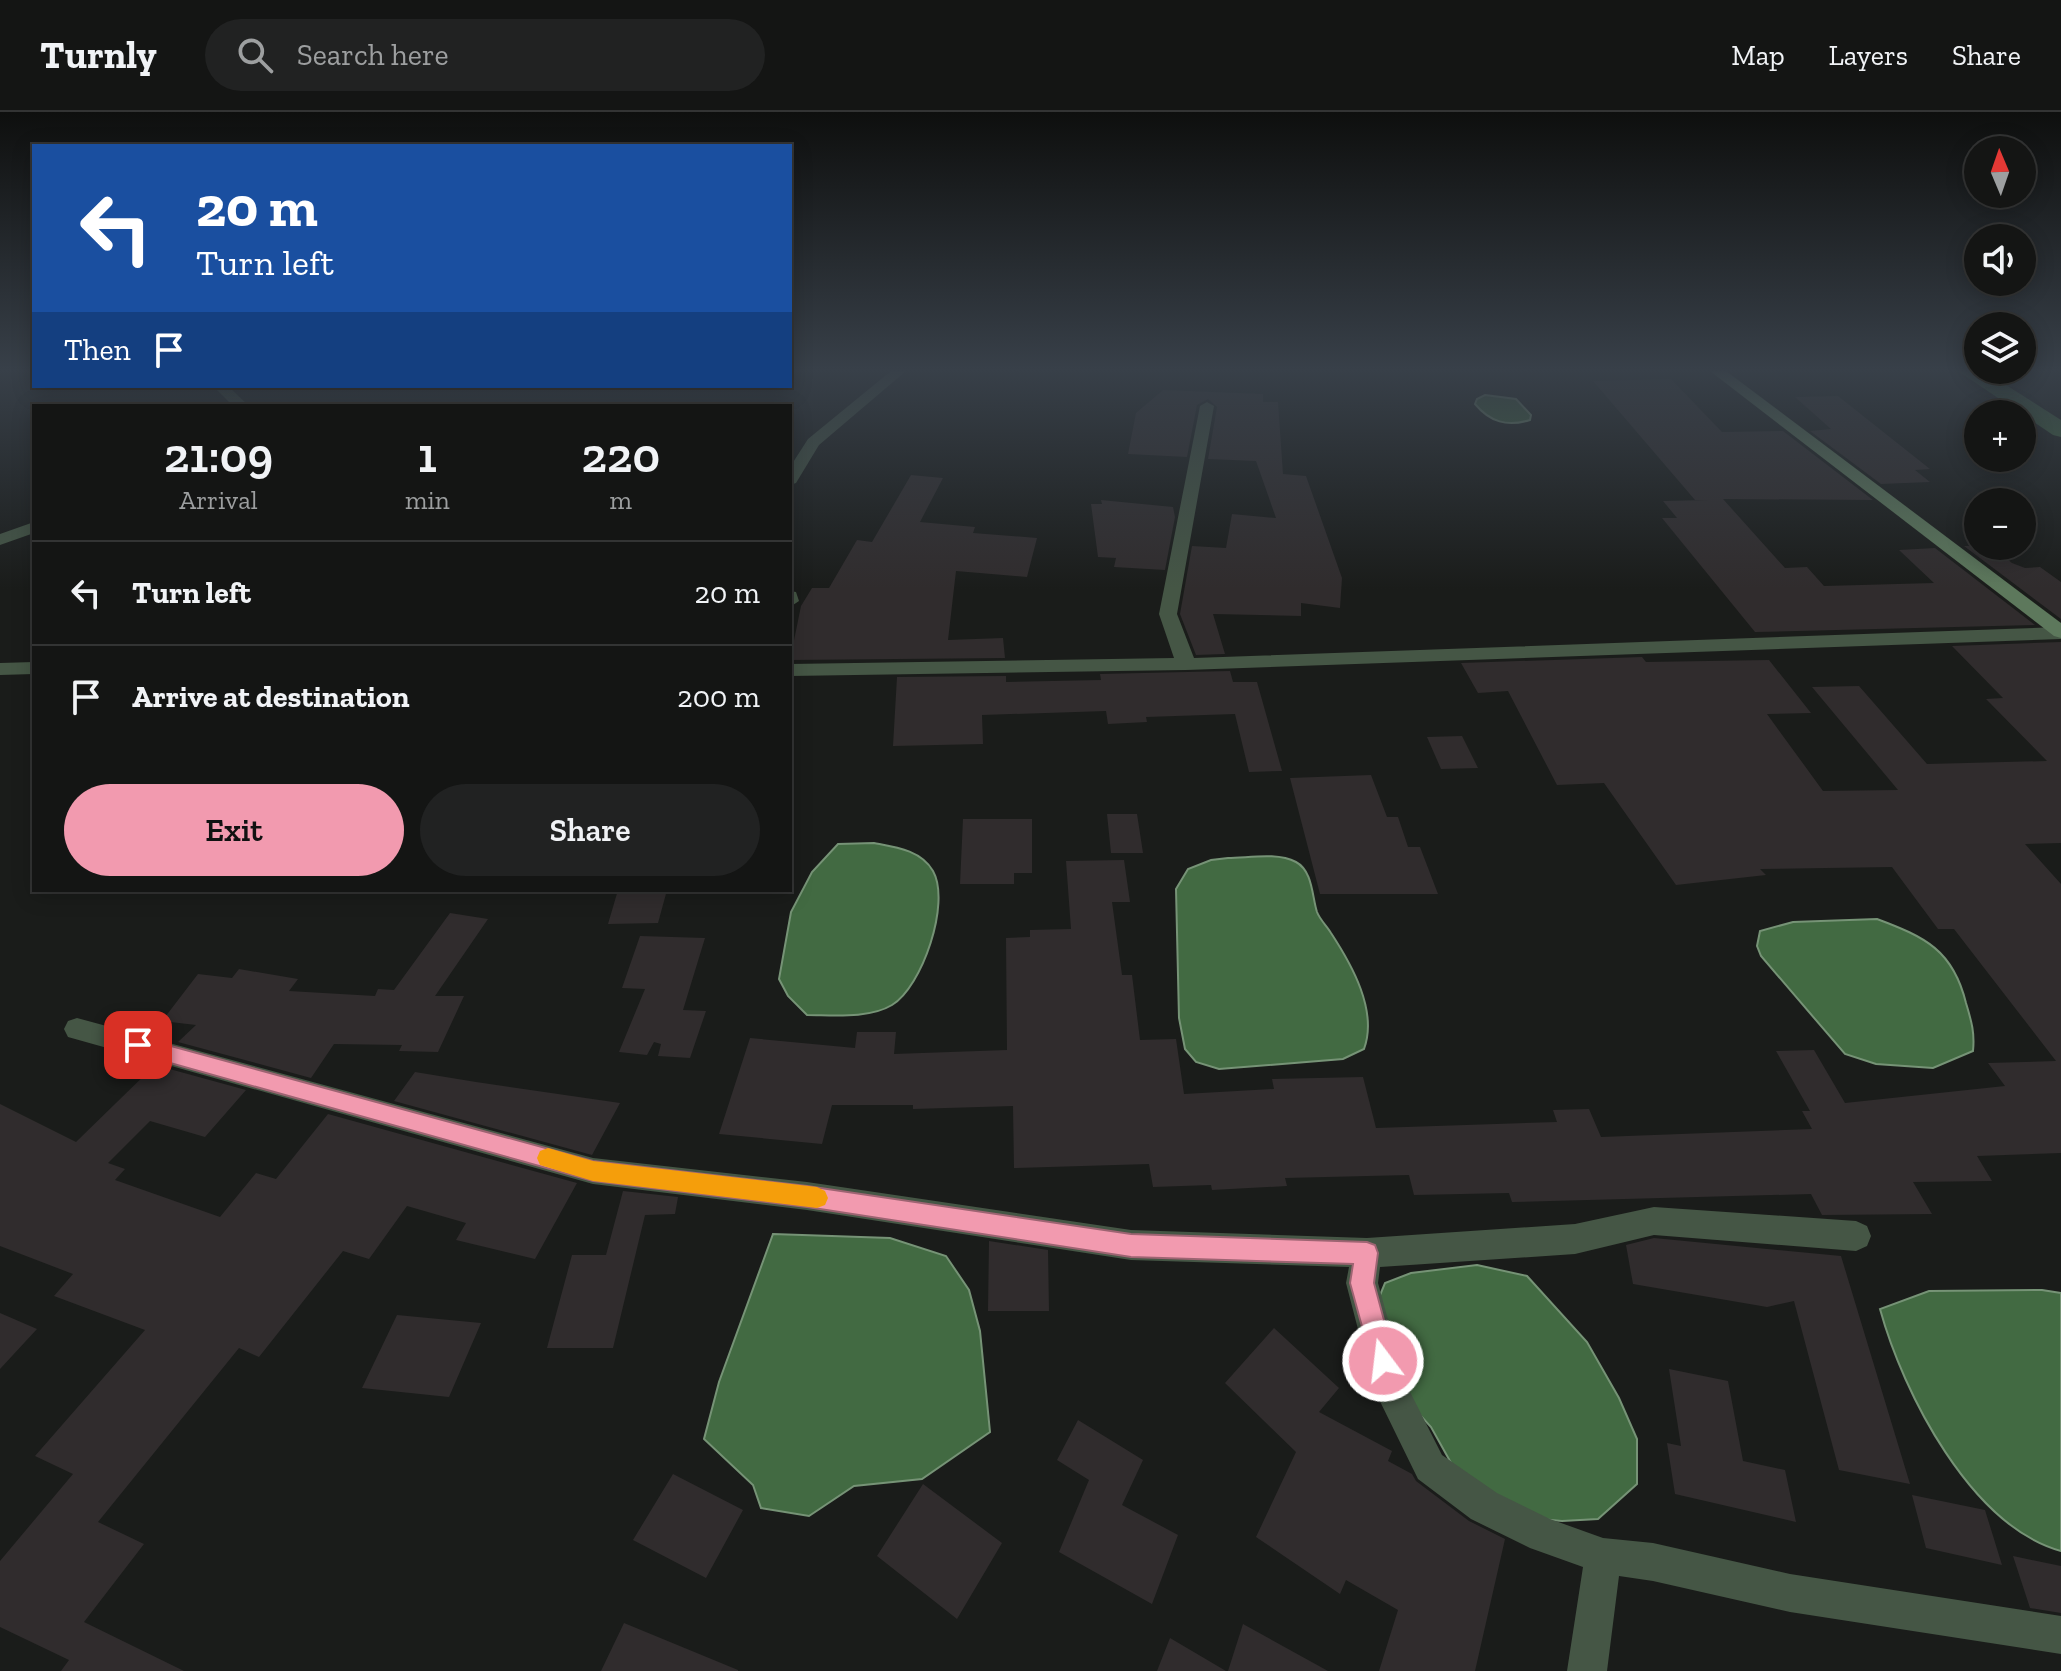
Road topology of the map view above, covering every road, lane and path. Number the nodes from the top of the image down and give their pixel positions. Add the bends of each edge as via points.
1 (810, 444) edge
2 (812, 444) edge
3 (1200, 444) edge
4 (1813, 444) edge
5 (792, 456) edge
6 (792, 477) edge
7 (32, 528) edge
8 (0, 540) edge
9 (2061, 633) edge
10 (1186, 664) junction
11 (32, 668) edge
12 (0, 669) edge
13 (792, 670) edge
14 (77, 1029) dead end
15 (1856, 1236) dead end
16 (1367, 1253) junction
17 (1603, 1556) junction
18 (2061, 1635) edge
19 (1587, 1671) edge

1 - 5 street
2 - 6 street
3 - 10 street via 1168,614
4 - 9 main road
7 - 8 street
9 - 10 street
10 - 13 street
11 - 12 street
14 - 16 street via 593,1171 807,1196 1131,1245
15 - 16 street via 1654,1221 1575,1239
16 - 17 street via 1362,1283 1390,1387 1430,1467 1484,1506
17 - 18 street via 1790,1593
17 - 19 street

